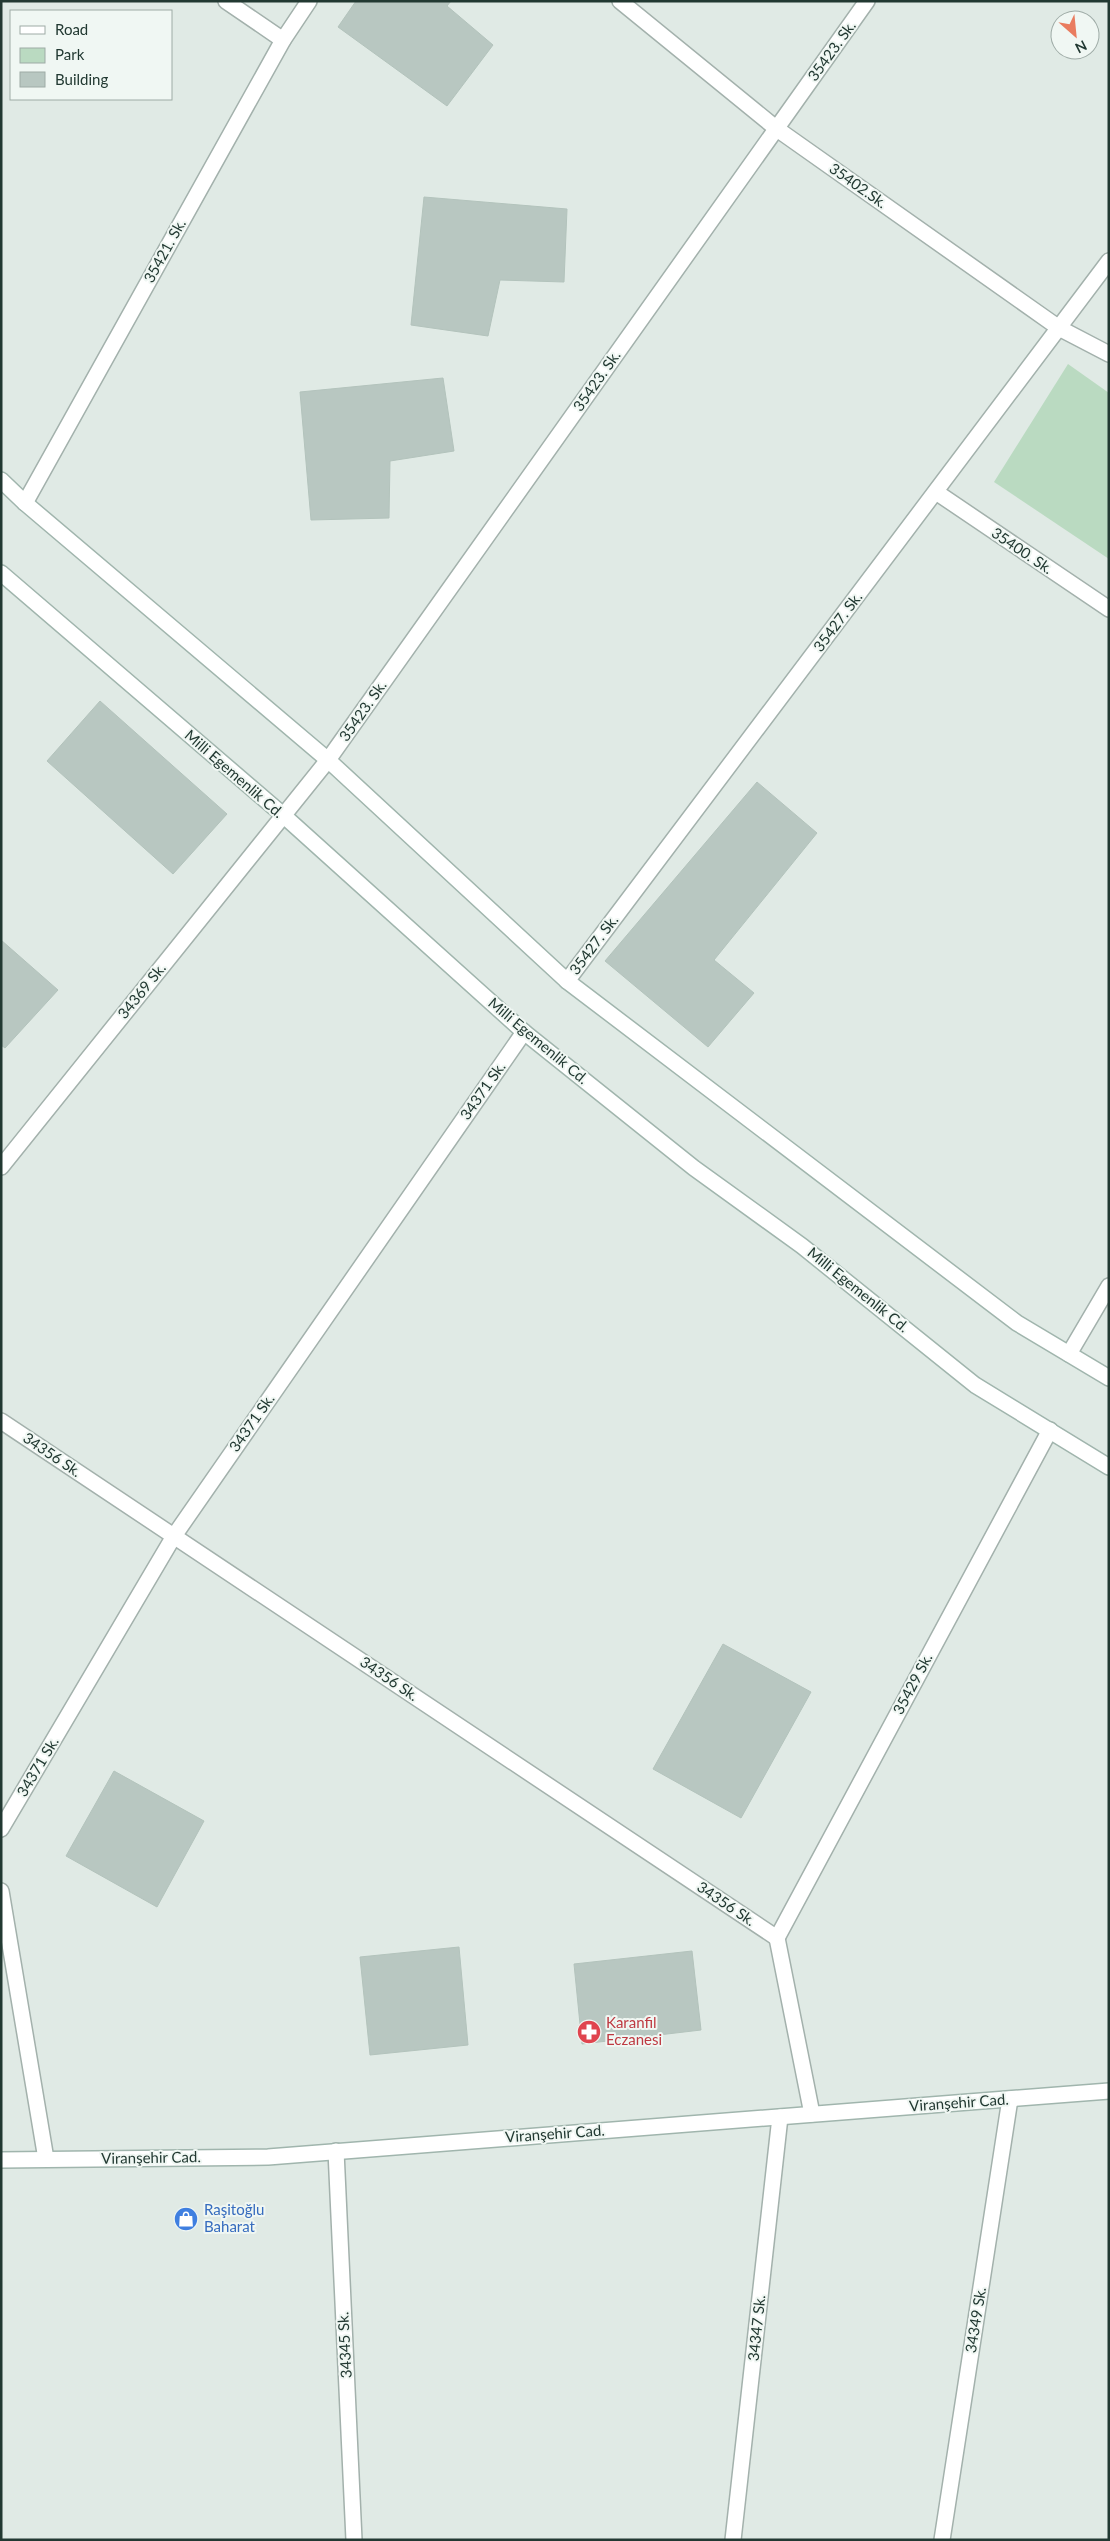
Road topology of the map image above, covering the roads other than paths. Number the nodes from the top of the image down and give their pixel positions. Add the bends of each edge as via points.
1 (226, 1) edge
2 (309, 1) edge
3 (620, 1) edge
4 (868, 1) edge
5 (284, 40) junction
6 (777, 128) junction
7 (1109, 262) edge
8 (1059, 328) junction
9 (1109, 354) edge
10 (1, 480) edge
11 (936, 492) junction
12 (25, 503) junction
13 (1, 573) edge
14 (1109, 609) edge
15 (328, 760) junction
16 (283, 815) junction
17 (567, 981) junction
18 (524, 1032) junction
19 (1, 1167) edge
20 (1109, 1286) edge
21 (1069, 1354) junction
22 (1109, 1378) edge
23 (1, 1421) edge
24 (1050, 1430) junction
25 (1109, 1467) edge
26 (174, 1536) junction
27 (1, 1828) edge
28 (1, 1891) edge
29 (777, 1938) junction
30 (1109, 2091) edge
31 (1010, 2099) junction
32 (812, 2114) junction
33 (780, 2117) junction
34 (336, 2151) junction
35 (46, 2159) junction
36 (1, 2160) edge
37 (354, 2540) edge
38 (734, 2540) edge
39 (942, 2540) edge

1 - 5 street
2 - 5 street, 35421. Sk.
3 - 6 street, 35402.Sk.
4 - 6 street, 35423. Sk.
5 - 12 street, 35421. Sk.
6 - 8 street, 35402.Sk.
6 - 15 street, 35423. Sk.
7 - 8 street, 35427. Sk.
8 - 9 street, 35402.Sk.
8 - 11 street, 35427. Sk.
10 - 12 street
11 - 14 street, 35400. Sk.
11 - 17 street, 35427. Sk.
12 - 15 street
13 - 16 street, Milli Egemenlik Cd.
15 - 16 street, 35423. Sk.
15 - 17 street
16 - 18 street, Milli Egemenlik Cd.
16 - 19 street, 34369 Sk.
17 - 21 street via 1017,1323
18 - 24 street, Milli Egemenlik Cd. via 694,1168 802,1246 975,1384
18 - 26 street, 34371 Sk.
20 - 21 street
21 - 22 street
23 - 26 street, 34356 Sk.
24 - 25 street, Milli Egemenlik Cd.
24 - 29 street, 35429 Sk.
26 - 27 street, 34371 Sk.
26 - 29 street, 34356 Sk.
28 - 35 street
29 - 32 street
30 - 31 street, Viranşehir Cad.
31 - 32 street, Viranşehir Cad.
31 - 39 street, 34349 Sk.
32 - 33 street, Viranşehir Cad.
33 - 34 street, Viranşehir Cad.
33 - 38 street, 34347 Sk.
34 - 35 street, Viranşehir Cad. via 268,2157
34 - 37 street, 34345 Sk.
35 - 36 street, Viranşehir Cad.

